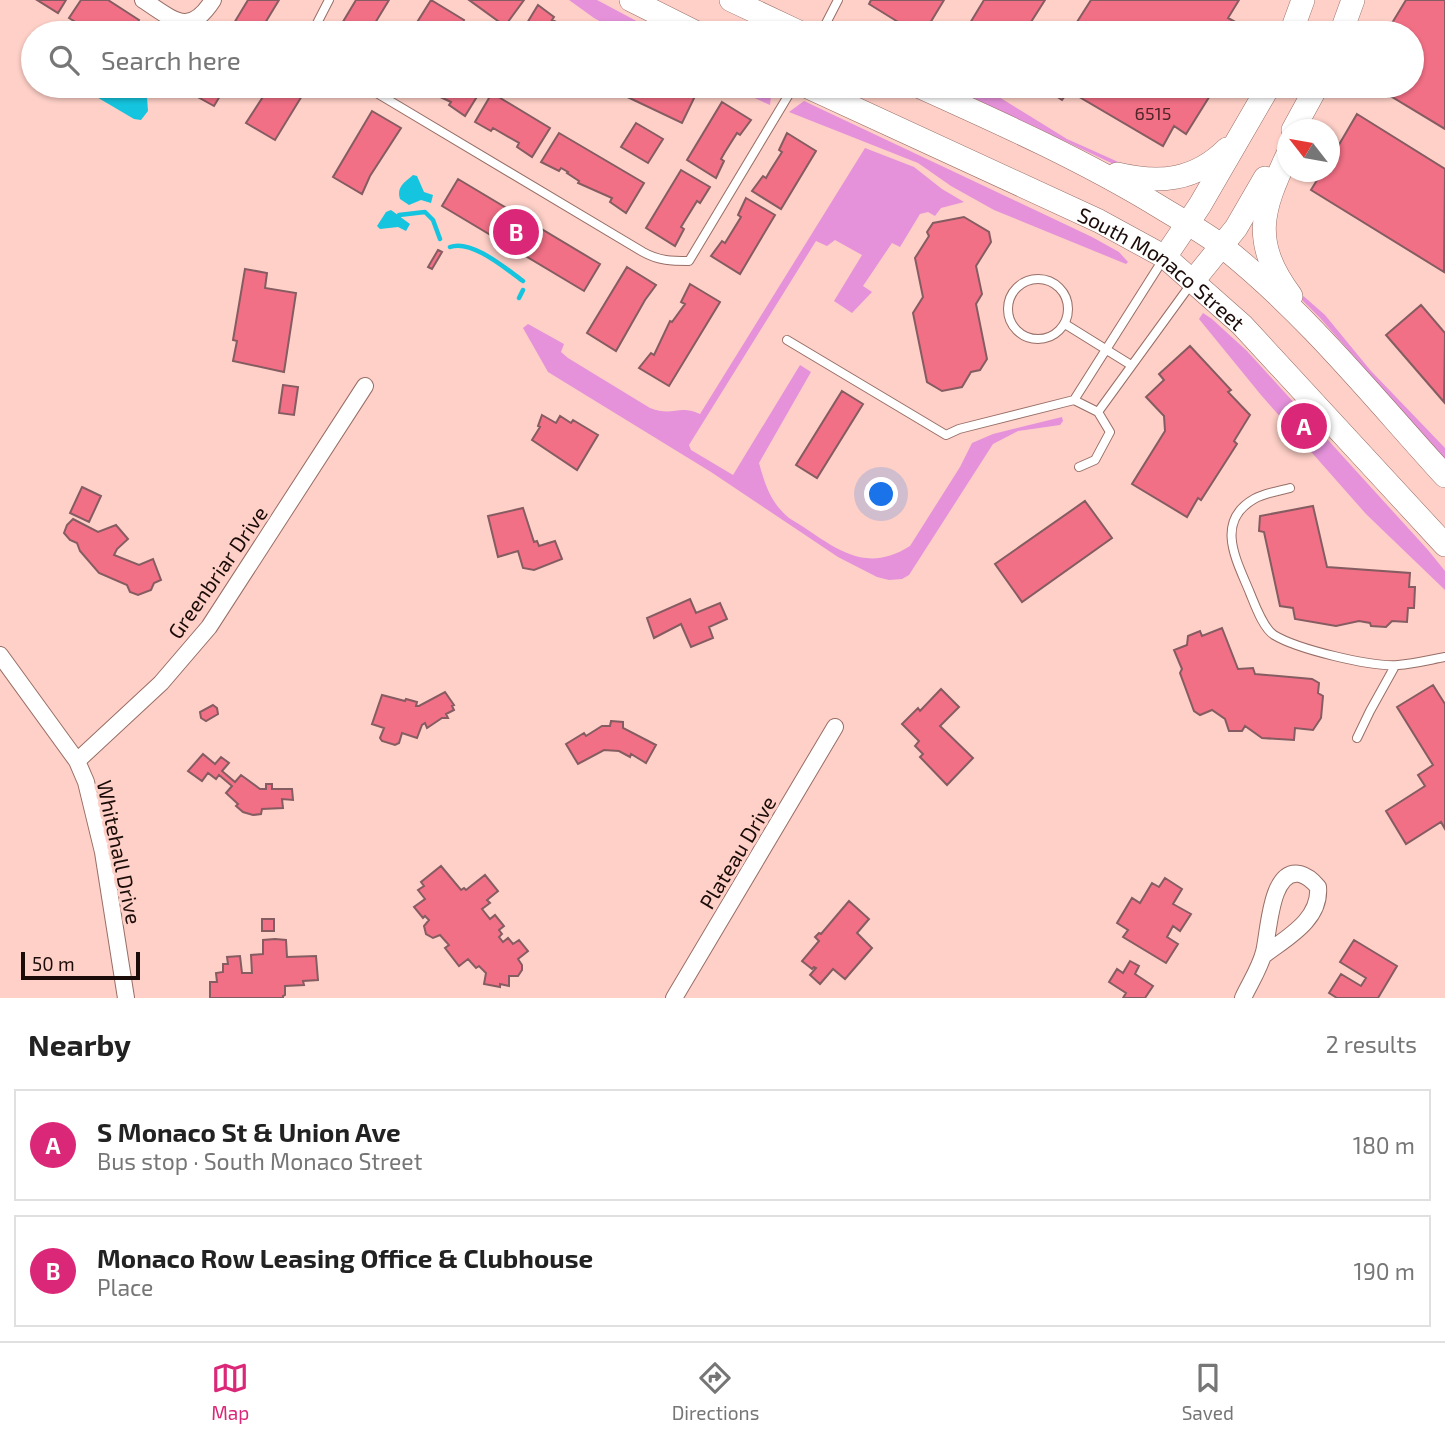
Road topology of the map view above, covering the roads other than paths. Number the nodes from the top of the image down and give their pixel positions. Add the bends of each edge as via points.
1 (143, 0) edge
2 (213, 0) edge
3 (329, 0) edge
4 (631, 0) edge
5 (731, 0) edge
6 (838, 0) edge
7 (1303, 0) edge
8 (1353, 0) edge
9 (177, 21) edge
10 (197, 21) edge
11 (318, 21) edge
12 (673, 21) edge
13 (776, 21) edge
14 (827, 21) edge
15 (1295, 21) edge
16 (1345, 21) edge
17 (385, 98) edge
18 (787, 98) edge
19 (832, 98) edge
20 (944, 98) edge
21 (1262, 98) edge
22 (1310, 98) edge
23 (1312, 98) edge
24 (1299, 119) edge
25 (1303, 119) edge
26 (1250, 121) junction
27 (1277, 157) edge
28 (1087, 165) junction
29 (1277, 177) edge
30 (1187, 223) junction
31 (1222, 246) junction
32 (1165, 257) junction
33 (1193, 281) junction
34 (1065, 324) junction
35 (787, 340) dead end
36 (1328, 347) junction
37 (1106, 349) junction
38 (1131, 365) junction
39 (365, 386) dead end
40 (1074, 400) junction
41 (1098, 412) junction
42 (1079, 467) dead end
43 (1445, 476) edge
44 (1290, 488) dead end
45 (1445, 545) edge
46 (0, 655) edge
47 (1445, 657) edge
48 (1395, 666) junction
49 (835, 727) dead end
50 (1357, 738) dead end
51 (77, 761) junction
52 (1264, 955) junction
53 (126, 998) edge
54 (674, 998) edge
55 (1243, 998) edge

1 - 9 street
2 - 10 street
3 - 11 lane
4 - 12 main road
5 - 13 main road
6 - 14 lane
7 - 15 main road
8 - 16 main road
17 - 18 lane via 643,252 670,261 689,261
19 - 32 main road, South Monaco Street via 1099,221
20 - 28 main road
21 - 26 main road
22 - 24 main road
23 - 25 main road
26 - 28 main road via 1220,156 1187,176 1147,180
26 - 30 main road
27 - 31 main road
28 - 30 main road
29 - 36 main road via 1267,200 1266,246 1279,279
30 - 31 main road
30 - 32 main road
31 - 33 main road
31 - 36 main road
32 - 33 main road, South Monaco Street
32 - 37 lane
33 - 38 lane
33 - 45 main road, South Monaco Street via 1242,325
34 - 34 lane via 1067,299 1053,282 1024,281 1012,293 1008,316 1026,337 1049,337
34 - 37 lane
35 - 40 lane via 946,435
36 - 43 main road
37 - 38 lane
37 - 40 lane
38 - 41 lane
39 - 51 street, Greenbriar Drive via 209,627 161,683
40 - 41 lane
41 - 42 lane via 1110,432 1095,460
44 - 48 lane via 1255,498 1240,509 1232,524 1231,546 1271,633 1320,652
46 - 51 street, Whitehall Drive
47 - 48 lane
48 - 50 lane
49 - 54 street, Plateau Drive
51 - 53 street, Whitehall Drive via 103,852
52 - 52 street via 1315,908 1318,887 1304,875 1293,873 1278,888
52 - 55 street

